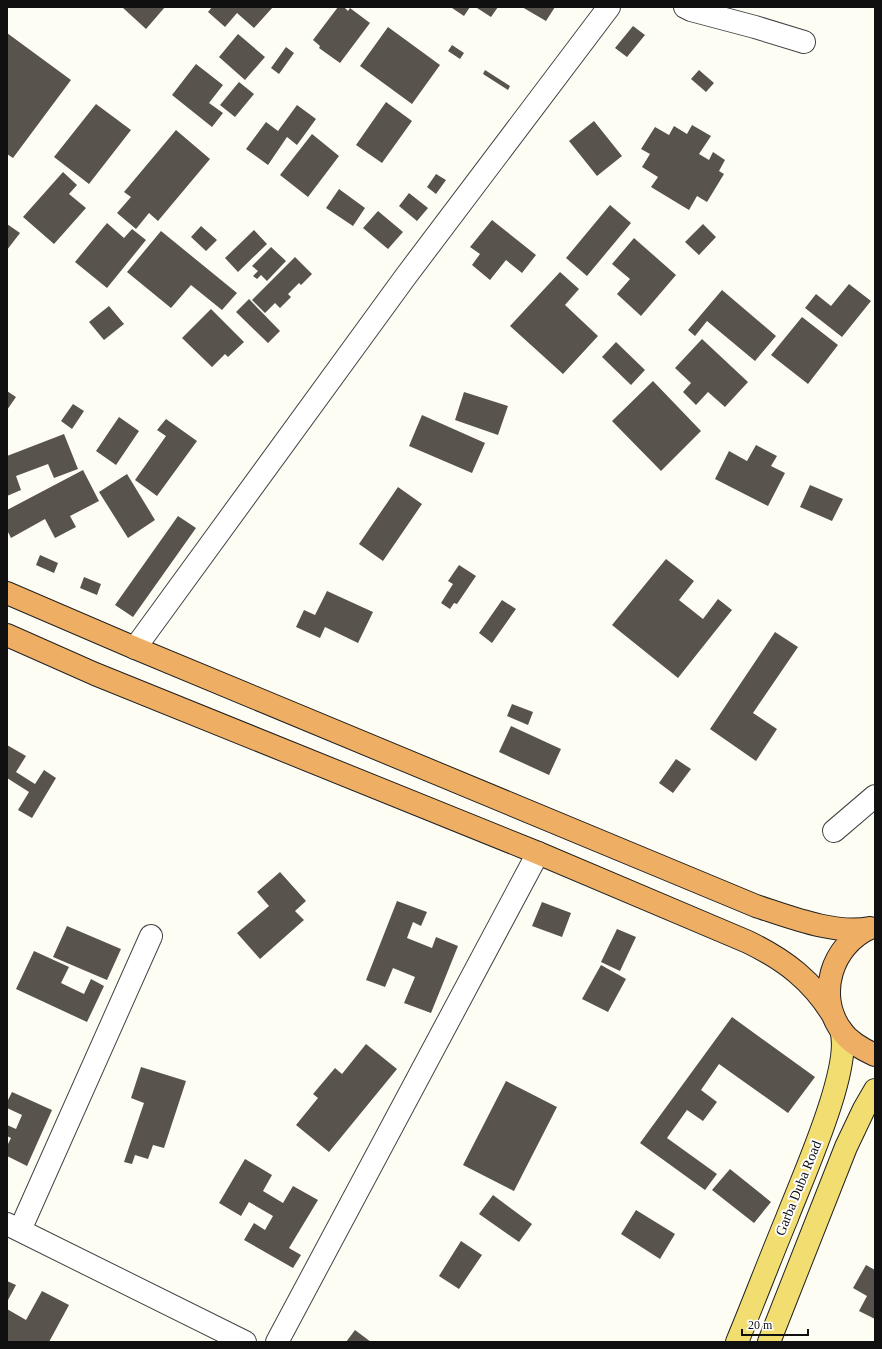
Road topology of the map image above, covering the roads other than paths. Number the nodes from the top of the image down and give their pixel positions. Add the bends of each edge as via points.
1 (609, 7) edge
2 (685, 7) edge
3 (804, 42) dead end
4 (7, 593) edge
5 (7, 635) edge
6 (135, 648) junction
7 (875, 796) edge
8 (834, 831) dead end
9 (538, 853) junction
10 (873, 927) edge
11 (151, 936) dead end
12 (837, 1024) junction
13 (875, 1055) edge
14 (875, 1090) edge
15 (13, 1227) edge
16 (245, 1342) edge
17 (278, 1342) edge
18 (737, 1342) edge
19 (769, 1342) edge

1 - 6 street via 406,276
2 - 3 street
4 - 6 highway
5 - 9 highway via 95,674
6 - 10 highway via 756,906 819,925 849,930
7 - 8 street
9 - 12 highway via 756,946 778,958 803,977 825,1003
9 - 17 street
10 - 12 highway via 852,940 835,962 829,990 830,1004
11 - 15 street
12 - 13 highway via 850,1040
12 - 18 main road, Garba Duba Road via 843,1038 840,1063 828,1110
14 - 19 main road via 856,1123
15 - 16 street

